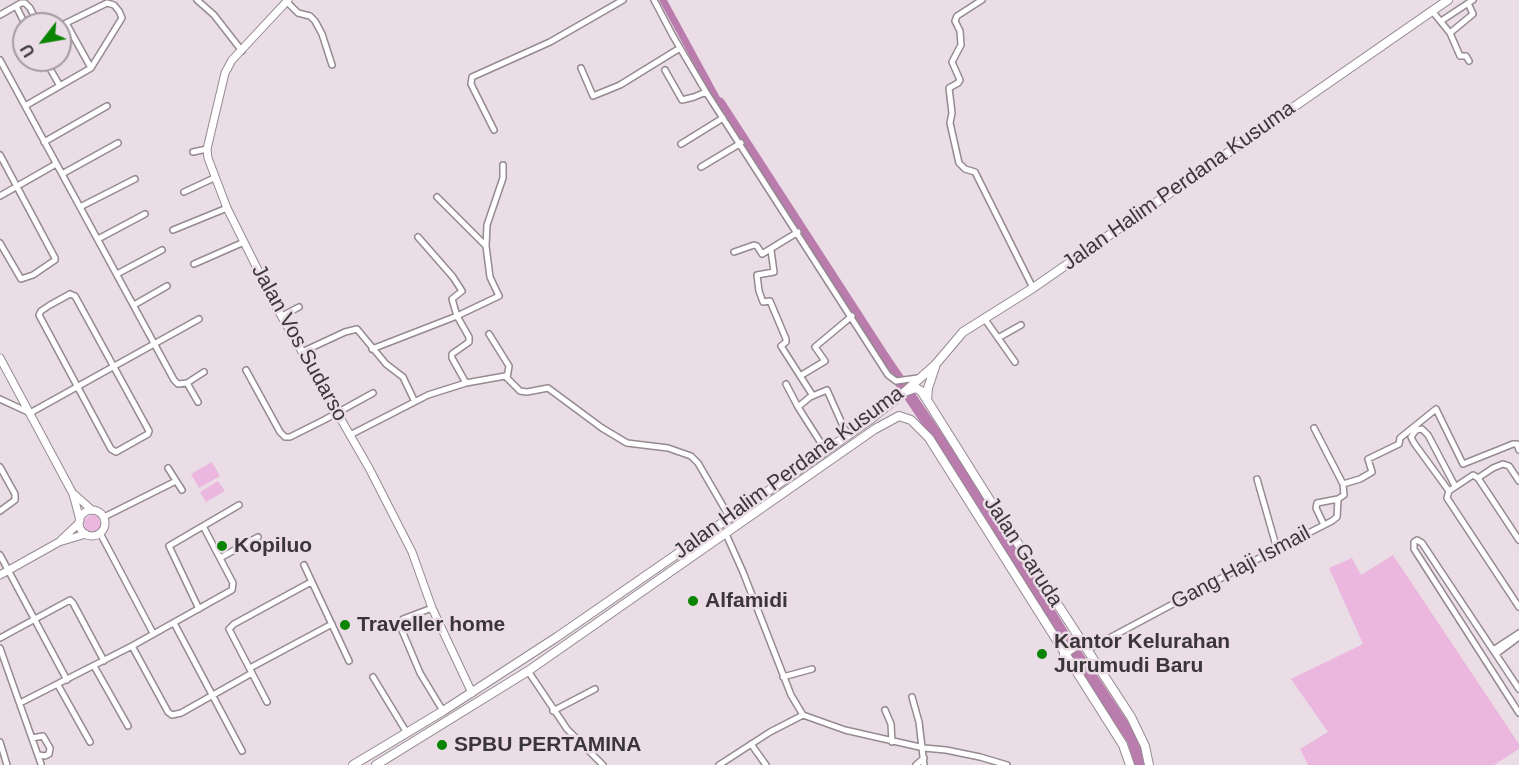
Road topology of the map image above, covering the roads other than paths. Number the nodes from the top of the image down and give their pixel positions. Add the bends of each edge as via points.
1 (197, 0) edge
2 (623, 0) edge
3 (654, 0) edge
4 (982, 0) edge
5 (1449, 0) edge
6 (288, 1) edge
7 (1470, 2) edge
8 (16, 6) junction
9 (19, 12) edge
10 (32, 12) edge
11 (1432, 12) junction
12 (0, 15) edge
13 (1451, 15) junction
14 (72, 20) edge
15 (1442, 21) junction
16 (1458, 25) junction
17 (1450, 33) junction
18 (72, 38) edge
19 (680, 48) junction
20 (242, 51) junction
21 (0, 60) edge
22 (1469, 62) dead end
23 (332, 65) dead end
24 (91, 68) junction
25 (581, 68) dead end
26 (665, 70) dead end
27 (6, 72) junction
28 (52, 72) edge
29 (0, 76) edge
30 (60, 86) junction
31 (706, 92) junction
32 (25, 106) junction
33 (107, 106) dead end
34 (723, 118) junction
35 (494, 130) dead end
36 (44, 142) junction
37 (118, 142) dead end
38 (741, 143) junction
39 (681, 144) dead end
40 (207, 149) junction
41 (193, 152) dead end
42 (0, 155) edge
43 (56, 164) junction
44 (503, 165) dead end
45 (701, 166) dead end
46 (62, 174) junction
47 (135, 178) dead end
48 (214, 178) junction
49 (17, 187) junction
50 (184, 192) dead end
51 (0, 196) edge
52 (437, 196) dead end
53 (80, 207) junction
54 (227, 208) junction
55 (145, 214) dead end
56 (173, 230) dead end
57 (798, 232) junction
58 (418, 237) dead end
59 (98, 239) junction
60 (244, 242) junction
61 (0, 243) edge
62 (486, 246) junction
63 (162, 250) dead end
64 (771, 250) junction
65 (734, 252) dead end
66 (194, 264) dead end
67 (117, 274) junction
68 (168, 286) dead end
69 (1033, 288) junction
70 (134, 305) junction
71 (299, 307) dead end
72 (282, 316) junction
73 (457, 316) junction
74 (852, 316) junction
75 (984, 318) junction
76 (199, 319) dead end
77 (1021, 326) dead end
78 (489, 334) dead end
79 (998, 338) junction
80 (154, 344) junction
81 (372, 349) junction
82 (302, 351) junction
83 (0, 358) edge
84 (1015, 362) dead end
85 (935, 365) junction
86 (114, 367) junction
87 (246, 370) dead end
88 (204, 372) dead end
89 (800, 376) junction
90 (507, 378) junction
91 (187, 383) junction
92 (466, 384) junction
93 (786, 384) dead end
94 (77, 387) junction
95 (905, 390) junction
96 (373, 393) dead end
97 (813, 396) junction
98 (0, 399) edge
99 (414, 400) junction
100 (927, 400) junction
101 (198, 402) dead end
102 (798, 407) junction
103 (30, 413) junction
104 (337, 413) junction
105 (898, 416) joint
106 (1314, 428) dead end
107 (350, 435) junction
108 (849, 435) junction
109 (1519, 450) edge
110 (826, 451) junction
111 (0, 467) edge
112 (168, 468) dead end
113 (1478, 477) junction
114 (1257, 479) dead end
115 (176, 481) junction
116 (1519, 481) edge
117 (1343, 484) junction
118 (1455, 486) junction
119 (182, 490) dead end
120 (1449, 491) junction
121 (73, 494) junction
122 (1338, 499) junction
123 (239, 505) dead end
124 (92, 510) junction
125 (0, 511) edge
126 (104, 518) junction
127 (729, 518) junction
128 (80, 521) junction
129 (1324, 525) junction
130 (203, 526) junction
131 (100, 533) junction
132 (86, 534) junction
133 (726, 534) junction
134 (258, 537) dead end
135 (1519, 540) edge
136 (59, 542) junction
137 (1277, 549) junction
138 (0, 555) edge
139 (220, 558) junction
140 (304, 565) dead end
141 (656, 569) junction
142 (7, 570) junction
143 (0, 574) edge
144 (663, 578) junction
145 (311, 582) junction
146 (612, 599) junction
147 (1519, 607) edge
148 (432, 608) junction
149 (199, 609) junction
150 (619, 609) junction
151 (35, 617) junction
152 (174, 623) junction
153 (332, 624) junction
154 (1480, 630) junction
155 (153, 633) junction
156 (1519, 634) edge
157 (0, 638) edge
158 (1470, 638) junction
159 (1079, 644) junction
160 (132, 646) junction
161 (0, 648) edge
162 (1087, 650) junction
163 (1495, 652) junction
164 (1065, 653) junction
165 (104, 661) junction
166 (349, 661) dead end
167 (94, 666) junction
168 (812, 669) dead end
169 (251, 671) junction
170 (528, 671) junction
171 (783, 676) junction
172 (373, 677) dead end
173 (67, 680) junction
174 (58, 685) junction
175 (595, 689) dead end
176 (1519, 689) edge
177 (472, 693) junction
178 (212, 695) junction
179 (912, 697) dead end
180 (267, 702) dead end
181 (20, 703) junction
182 (885, 710) dead end
183 (443, 711) junction
184 (553, 711) junction
185 (1519, 713) edge
186 (803, 715) junction
187 (128, 726) dead end
188 (407, 733) junction
189 (32, 738) junction
190 (0, 742) edge
191 (90, 742) dead end
192 (892, 742) junction
193 (752, 744) junction
194 (924, 748) junction
195 (242, 751) dead end
196 (39, 755) junction
197 (924, 762) edge
198 (41, 764) edge
199 (7, 765) edge
200 (353, 765) edge
201 (376, 765) edge
202 (603, 765) edge
203 (718, 765) edge
204 (766, 765) edge
205 (915, 765) edge
206 (1007, 765) edge
207 (1130, 765) edge
208 (1149, 765) edge

1 - 20 street
2 - 35 street via 550,42 472,77 471,84
3 - 19 street
4 - 69 street via 955,21 961,45 952,62 960,80 949,88 950,123 959,164 975,172
5 - 11 main road, Jalan Halim Perdana Kusuma
6 - 20 street, Jalan Vos Sudarso
6 - 23 street via 298,13 315,21
7 - 13 street
7 - 16 street via 1473,14
8 - 9 street
8 - 10 street via 28,5
8 - 12 street
11 - 15 street
11 - 69 main road, Jalan Halim Perdana Kusuma
13 - 15 street
13 - 16 street
14 - 24 street via 107,3 114,5 122,18
15 - 17 street
16 - 17 street
17 - 22 street via 1460,56
18 - 24 street
19 - 25 street via 620,85 593,96
19 - 31 street
20 - 40 street, Jalan Vos Sudarso via 225,73
21 - 27 street
24 - 30 street
26 - 31 street via 682,100
27 - 29 street
27 - 32 street
28 - 30 street
30 - 32 street
31 - 34 street
32 - 36 street
33 - 36 street
34 - 38 street
34 - 39 street
36 - 43 street
37 - 46 street
38 - 45 street
38 - 57 street via 769,194
40 - 41 street
40 - 48 street, Jalan Vos Sudarso
42 - 49 street
43 - 46 street
43 - 49 street
44 - 62 street via 503,178 487,225
46 - 53 street
47 - 53 street
48 - 50 street
48 - 54 street, Jalan Vos Sudarso
49 - 51 street
49 - 61 street via 55,260 21,279
52 - 62 street
53 - 59 street
54 - 56 street
54 - 60 street, Jalan Vos Sudarso
55 - 59 street
57 - 64 street
57 - 74 street
58 - 73 street via 462,291 452,299
59 - 67 street
60 - 66 street
60 - 72 street, Jalan Vos Sudarso
62 - 73 street via 490,277 499,296
63 - 67 street
64 - 65 street via 762,254 753,245
64 - 89 street via 774,272 757,274 759,291 763,302 770,301 786,339 782,345
67 - 70 street
68 - 70 street
69 - 75 main road, Jalan Halim Perdana Kusuma
70 - 80 street
71 - 72 street
72 - 82 street, Jalan Vos Sudarso
73 - 81 street
73 - 92 street via 469,342 452,358
74 - 89 street via 815,347 825,361
74 - 95 street via 888,375
75 - 79 street
75 - 85 main road, Jalan Halim Perdana Kusuma via 963,332
76 - 80 street
77 - 79 street
78 - 90 street via 508,366
79 - 84 street
80 - 86 street
80 - 91 street via 174,380
81 - 82 street via 357,329
81 - 99 street via 403,377
82 - 104 street, Jalan Vos Sudarso
83 - 103 street
85 - 95 main road, Jalan Halim Perdana Kusuma
85 - 100 main road
86 - 94 street
86 - 94 street via 149,431 116,452
86 - 94 street via 75,296 70,294 41,311 40,320
87 - 104 street via 285,437
88 - 91 street
89 - 97 street
90 - 92 street
90 - 127 street via 520,391 548,388 627,443 668,448 691,456
91 - 101 street
92 - 99 street
93 - 102 street
94 - 103 street
95 - 100 main road, Jalan Garuda via 916,388
95 - 108 main road, Jalan Halim Perdana Kusuma
96 - 104 street
97 - 102 street
97 - 108 street via 827,390
98 - 103 street
99 - 107 street
100 - 159 main road, Jalan Garuda
102 - 110 street
103 - 121 street
104 - 107 street, Jalan Vos Sudarso
105 - 133 main road, Jalan Halim Perdana Kusuma
105 - 164 main road, Jalan Garuda via 911,420 929,438
106 - 117 street
107 - 148 street, Jalan Vos Sudarso via 412,552
108 - 110 main road, Jalan Halim Perdana Kusuma
109 - 117 street via 1514,444 1463,464 1436,409 1400,438 1399,444 1368,459 1372,472
110 - 127 main road, Jalan Halim Perdana Kusuma
111 - 125 street via 15,494 13,503
112 - 115 street
113 - 116 street via 1503,464
113 - 118 street via 1473,475
113 - 135 street
114 - 137 street
115 - 119 street
115 - 126 street
117 - 122 street via 1344,495
118 - 120 street
118 - 120 street via 1428,435 1422,429 1416,430 1411,438
120 - 147 street via 1450,505
121 - 124 street
121 - 128 street
122 - 129 street, Gang Haji Ismail via 1337,517
122 - 129 street via 1317,503
123 - 130 street
124 - 126 street
124 - 128 street via 82,515
126 - 131 street via 105,526
127 - 141 main road, Jalan Halim Perdana Kusuma
128 - 132 street
128 - 136 street
129 - 137 street, Gang Haji Ismail
130 - 139 street
130 - 149 street via 169,546
131 - 132 street
131 - 155 street
132 - 136 street
133 - 144 main road, Jalan Halim Perdana Kusuma
133 - 171 street
134 - 139 street
136 - 142 street
137 - 162 street, Gang Haji Ismail
138 - 142 street
139 - 149 street via 233,587
140 - 145 street
141 - 144 main road
141 - 146 main road, Jalan Halim Perdana Kusuma
142 - 143 street
142 - 151 street
144 - 150 main road, Jalan Halim Perdana Kusuma
145 - 153 street
145 - 169 street via 229,629
146 - 150 main road
146 - 177 main road, Jalan Halim Perdana Kusuma
148 - 177 street, Jalan Vos Sudarso
148 - 183 street via 403,619 401,628 420,673
149 - 152 street
150 - 170 main road, Jalan Halim Perdana Kusuma
151 - 157 street
151 - 165 street via 71,601
151 - 173 street
152 - 155 street
152 - 178 street
153 - 166 street
153 - 169 street
154 - 158 street
154 - 158 street via 1422,543 1413,543
154 - 163 street
155 - 160 street
156 - 163 street
158 - 185 street
159 - 162 main road, Jalan Garuda
159 - 164 main road
160 - 165 street
160 - 178 street via 172,715
161 - 181 street
162 - 208 main road, Jalan Garuda via 1131,717
163 - 176 street
164 - 207 main road, Jalan Garuda via 1123,745
165 - 167 street
167 - 173 street
167 - 187 street
168 - 171 street
169 - 178 street
169 - 180 street
170 - 184 street
170 - 201 main road, Jalan Halim Perdana Kusuma
171 - 186 street
172 - 188 street
173 - 174 street
174 - 181 street
174 - 191 street
175 - 184 street
177 - 183 main road, Jalan Halim Perdana Kusuma
178 - 195 street
179 - 194 street
181 - 189 street
182 - 192 street
183 - 188 main road, Jalan Halim Perdana Kusuma
184 - 202 street
186 - 192 street
186 - 193 street
188 - 200 main road, Jalan Halim Perdana Kusuma
189 - 196 street
189 - 196 street via 43,736 50,748 49,754
190 - 199 street
192 - 194 street
193 - 203 street
193 - 204 street
194 - 197 street
194 - 206 street
196 - 198 street
197 - 205 street

